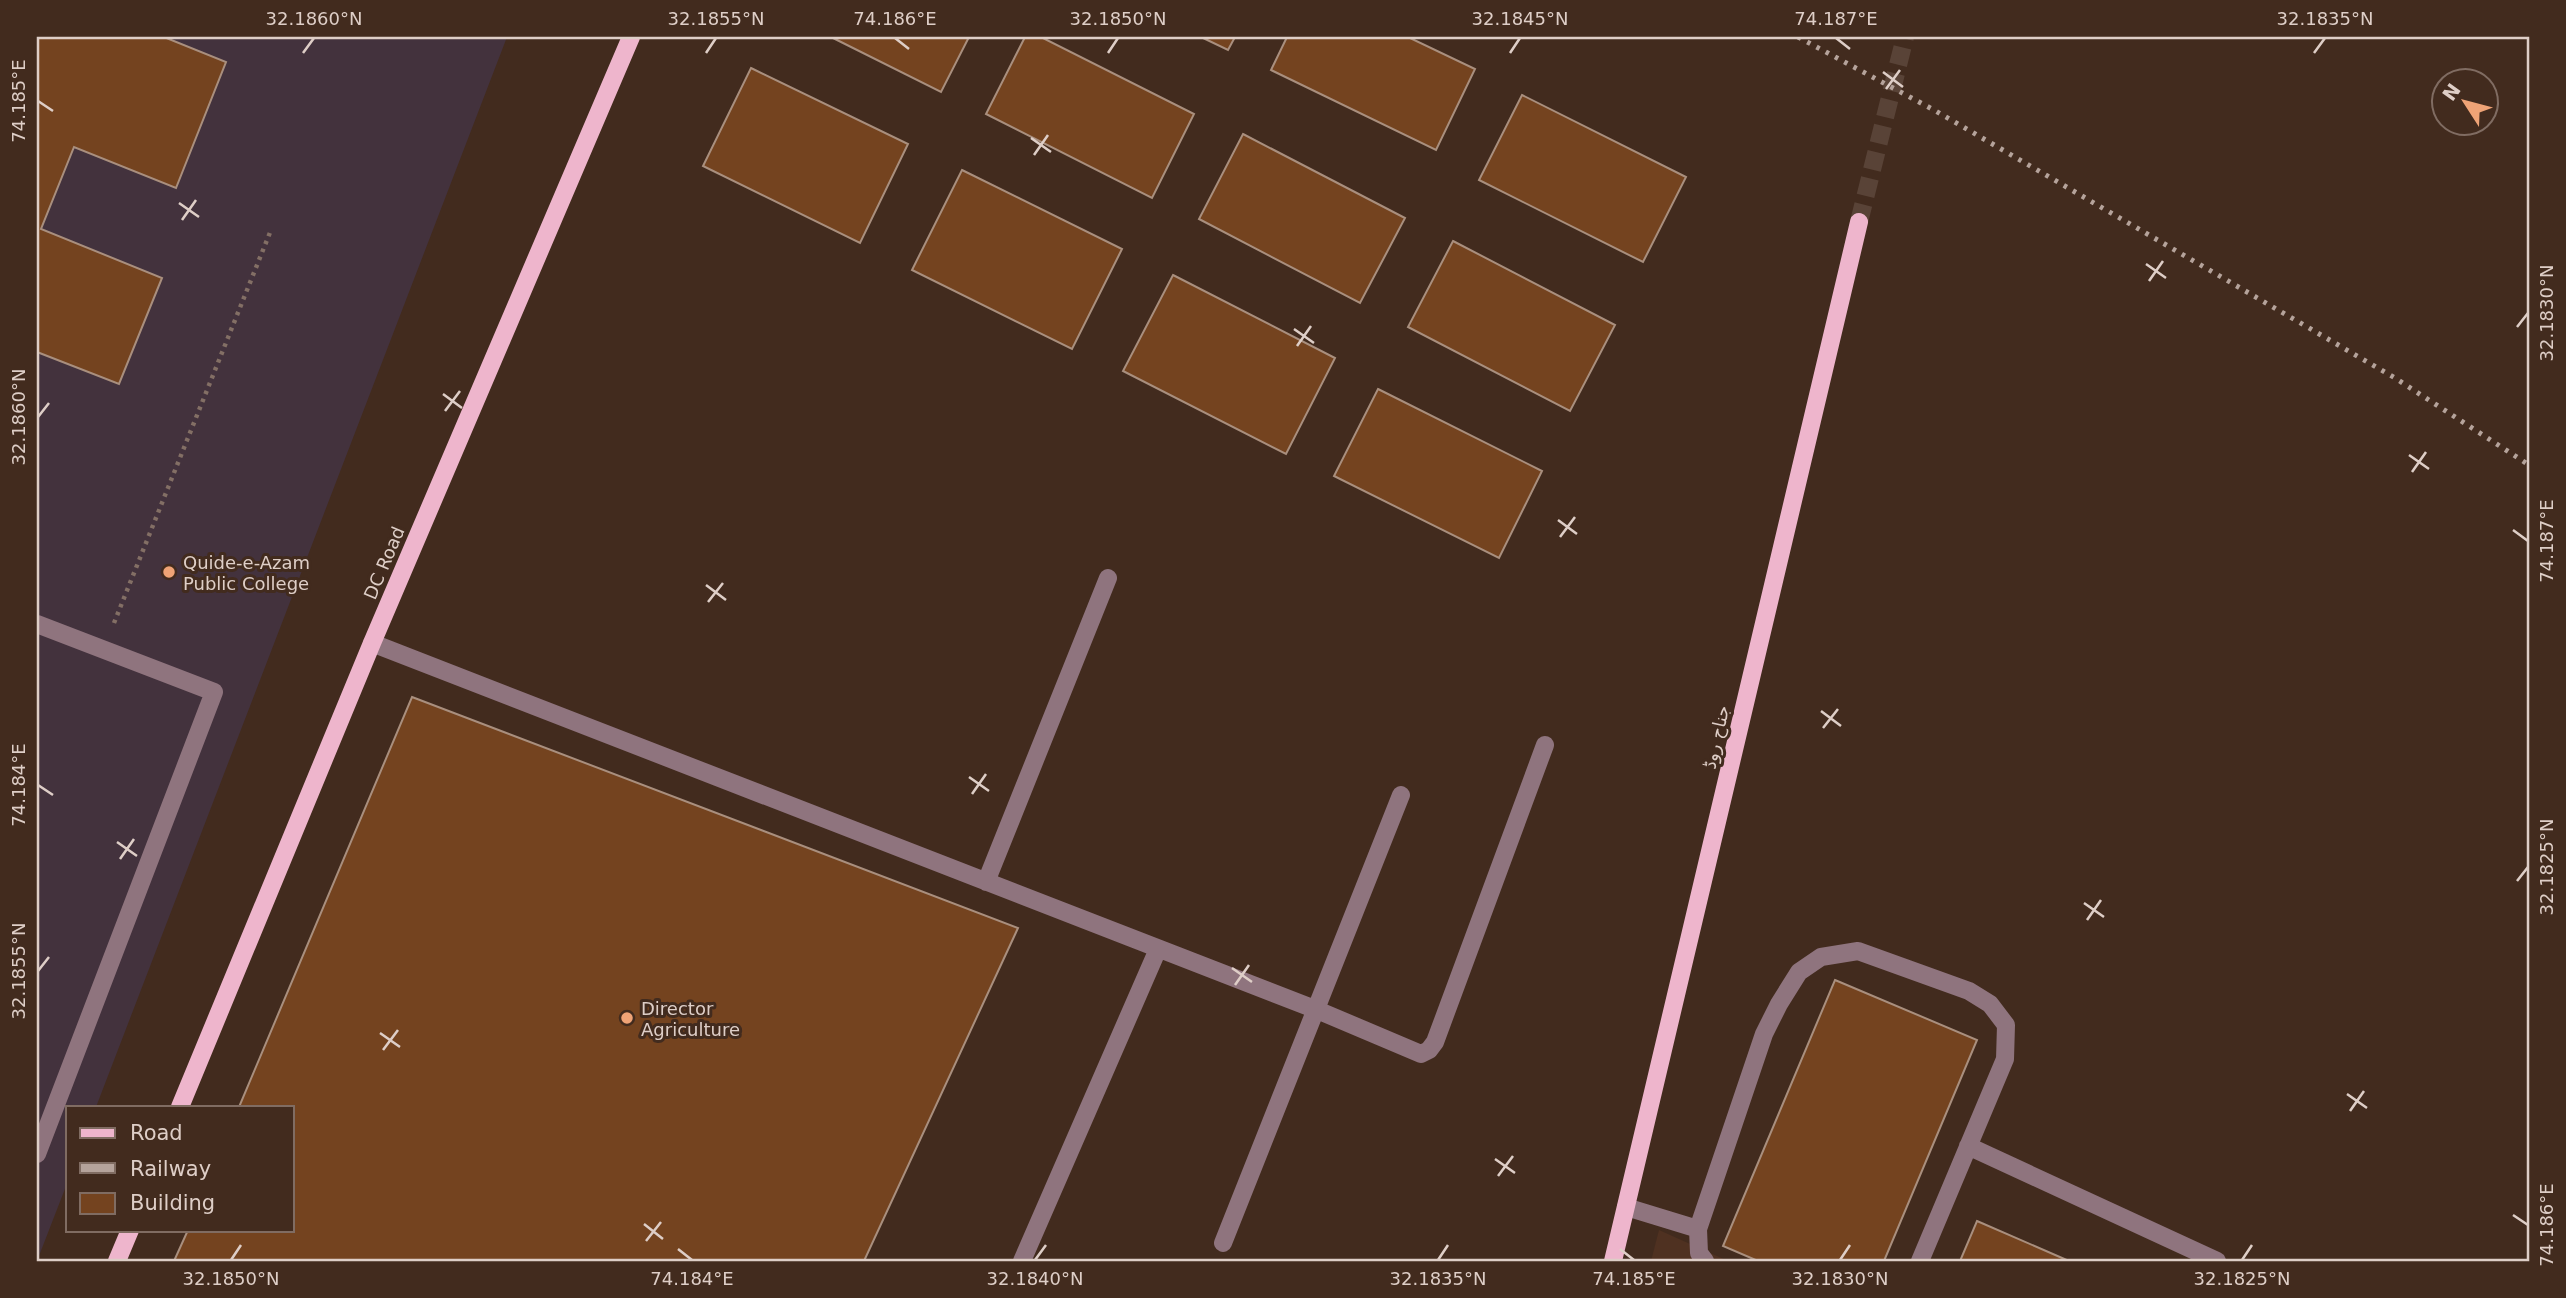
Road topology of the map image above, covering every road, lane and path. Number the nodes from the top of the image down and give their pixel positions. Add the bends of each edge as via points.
1 (631, 37) edge
2 (1859, 222) tunnel mouth
3 (271, 229) dead end
4 (1108, 578) dead end
5 (37, 624) edge
6 (372, 643) junction
7 (104, 650) junction
8 (1545, 745) dead end
9 (1401, 794) dead end
10 (986, 882) junction
11 (1158, 949) junction
12 (1317, 1010) junction
13 (180, 1106) edge
14 (1968, 1146) junction
15 (37, 1154) edge
16 (1626, 1207) junction
17 (1698, 1229) junction
18 (129, 1232) edge
19 (1223, 1243) dead end
20 (117, 1261) edge
21 (1022, 1261) edge
22 (1613, 1261) edge
23 (1705, 1261) edge
24 (1920, 1261) edge
25 (2217, 1261) edge

1 - 6 main road, DC Road
2 - 16 main road, جناح روڈ
3 - 7 path
4 - 10 street
5 - 7 street
6 - 10 street
6 - 13 main road, DC Road
7 - 15 street via 214,692
8 - 12 street via 1429,1050 1421,1054
9 - 12 street
10 - 11 street
11 - 12 street
11 - 21 street
12 - 19 street
14 - 17 street via 2005,1059 2006,1025 1990,1004 1969,991 1858,951 1821,957 1799,972 1764,1034
14 - 24 street
14 - 25 street
16 - 17 street
16 - 22 main road, جناح روڈ
17 - 23 street via 1699,1253
18 - 20 main road

